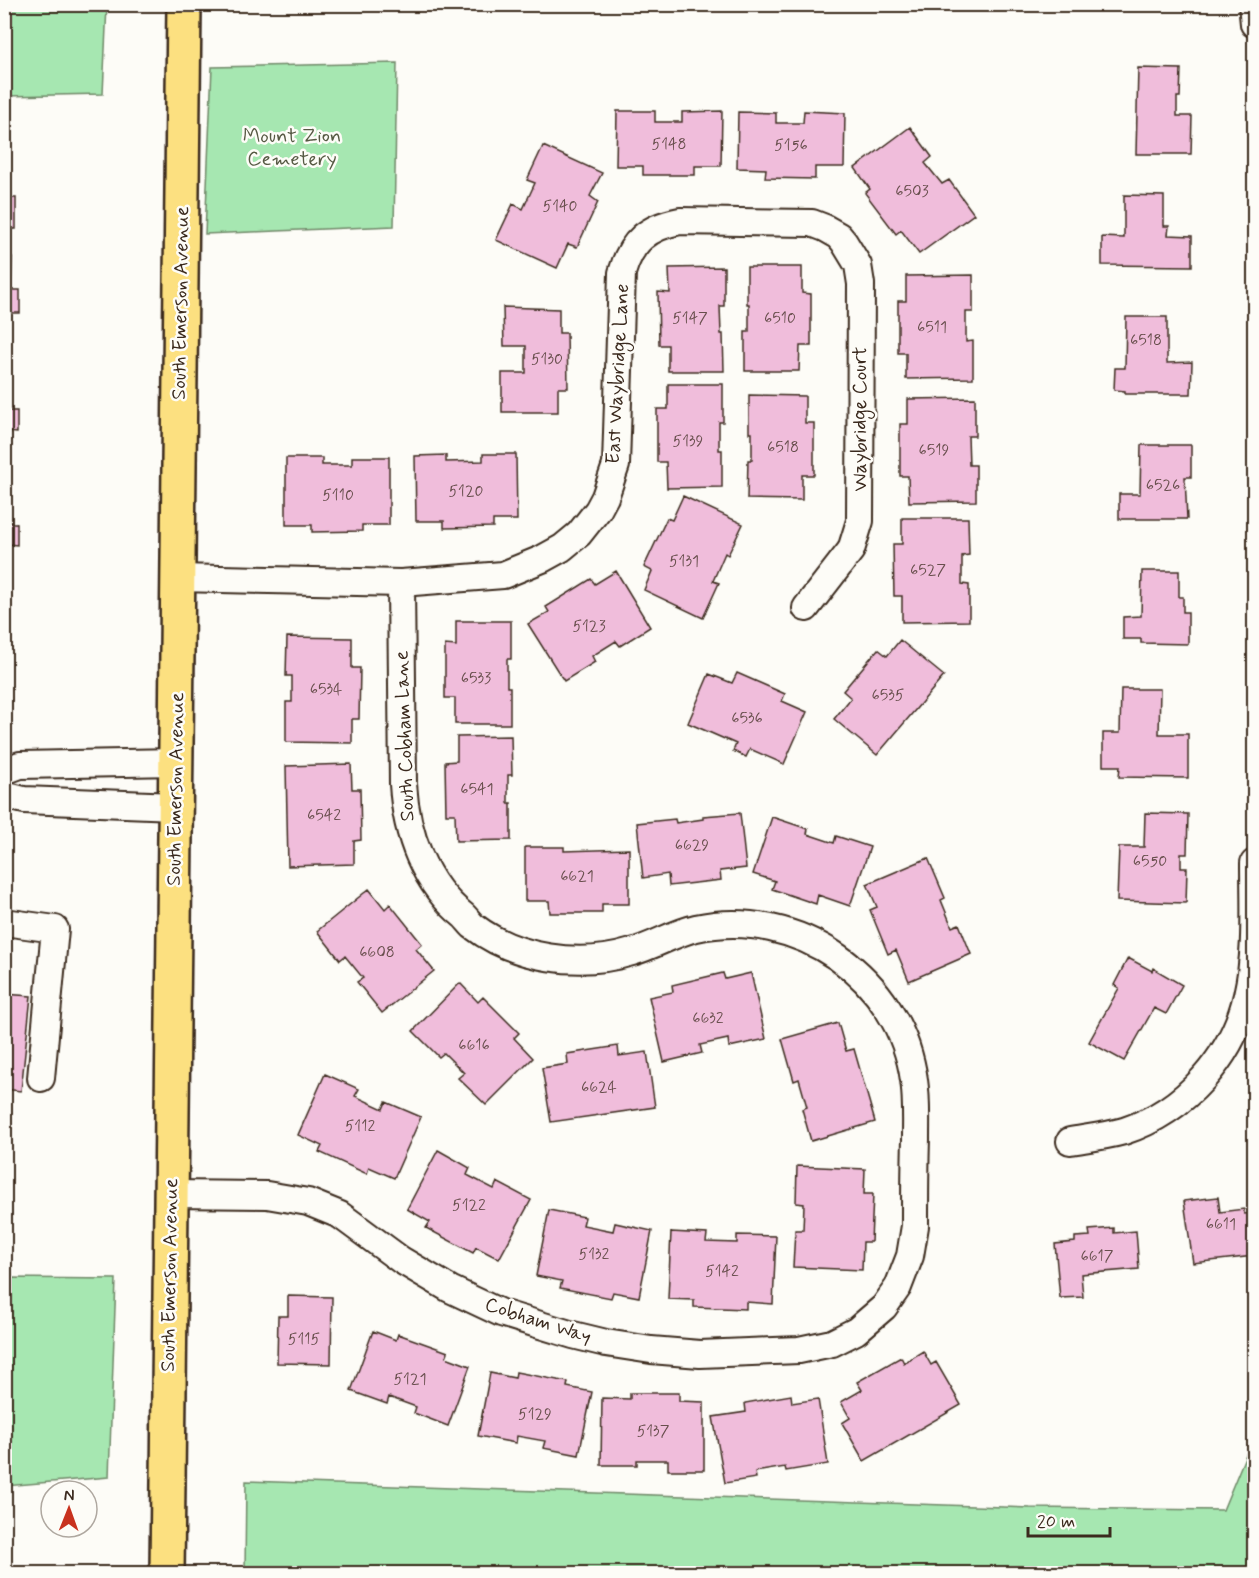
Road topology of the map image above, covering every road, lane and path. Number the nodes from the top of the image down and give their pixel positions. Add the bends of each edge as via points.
1 (184, 4) edge
2 (1252, 4) edge
3 (1254, 24) edge
4 (825, 228) joint
5 (178, 578) junction
6 (401, 583) junction
7 (806, 608) dead end
8 (176, 762) junction
9 (4, 771) edge
10 (4, 795) edge
11 (175, 806) junction
12 (1254, 863) edge
13 (1254, 921) edge
14 (4, 922) edge
15 (41, 1078) dead end
16 (1070, 1141) dead end
17 (171, 1194) junction
18 (884, 1307) joint
19 (167, 1574) edge

1 - 5 main road, South Emerson Avenue
2 - 3 street
4 - 6 street, East Waybridge Lane via 812,223 680,221 645,234 629,255 622,273 616,465 605,497 587,526 571,542 542,559 503,575
4 - 7 street, Waybridge Court via 839,236 849,249 858,265 861,284 860,521 851,550
5 - 6 street, East Waybridge Lane
5 - 8 main road, South Emerson Avenue
6 - 18 street, South Cobham Lane via 403,784 407,822 433,882 472,925 525,953 588,961 629,953 696,928 741,924 767,927 810,940 833,953 865,978 892,1014 906,1046 914,1079 915,1226 907,1267
8 - 9 street via 20,765
8 - 11 main road, South Emerson Avenue
10 - 11 street via 24,800
11 - 17 main road, South Emerson Avenue
12 - 13 street
13 - 16 street via 1244,1008 1215,1065 1190,1093 1148,1121 1113,1134
14 - 15 street via 55,929
17 - 18 street, Cobham Way via 267,1195 308,1202 340,1215 401,1260 501,1313 629,1347 715,1354 799,1350 850,1335
17 - 19 main road, South Emerson Avenue

